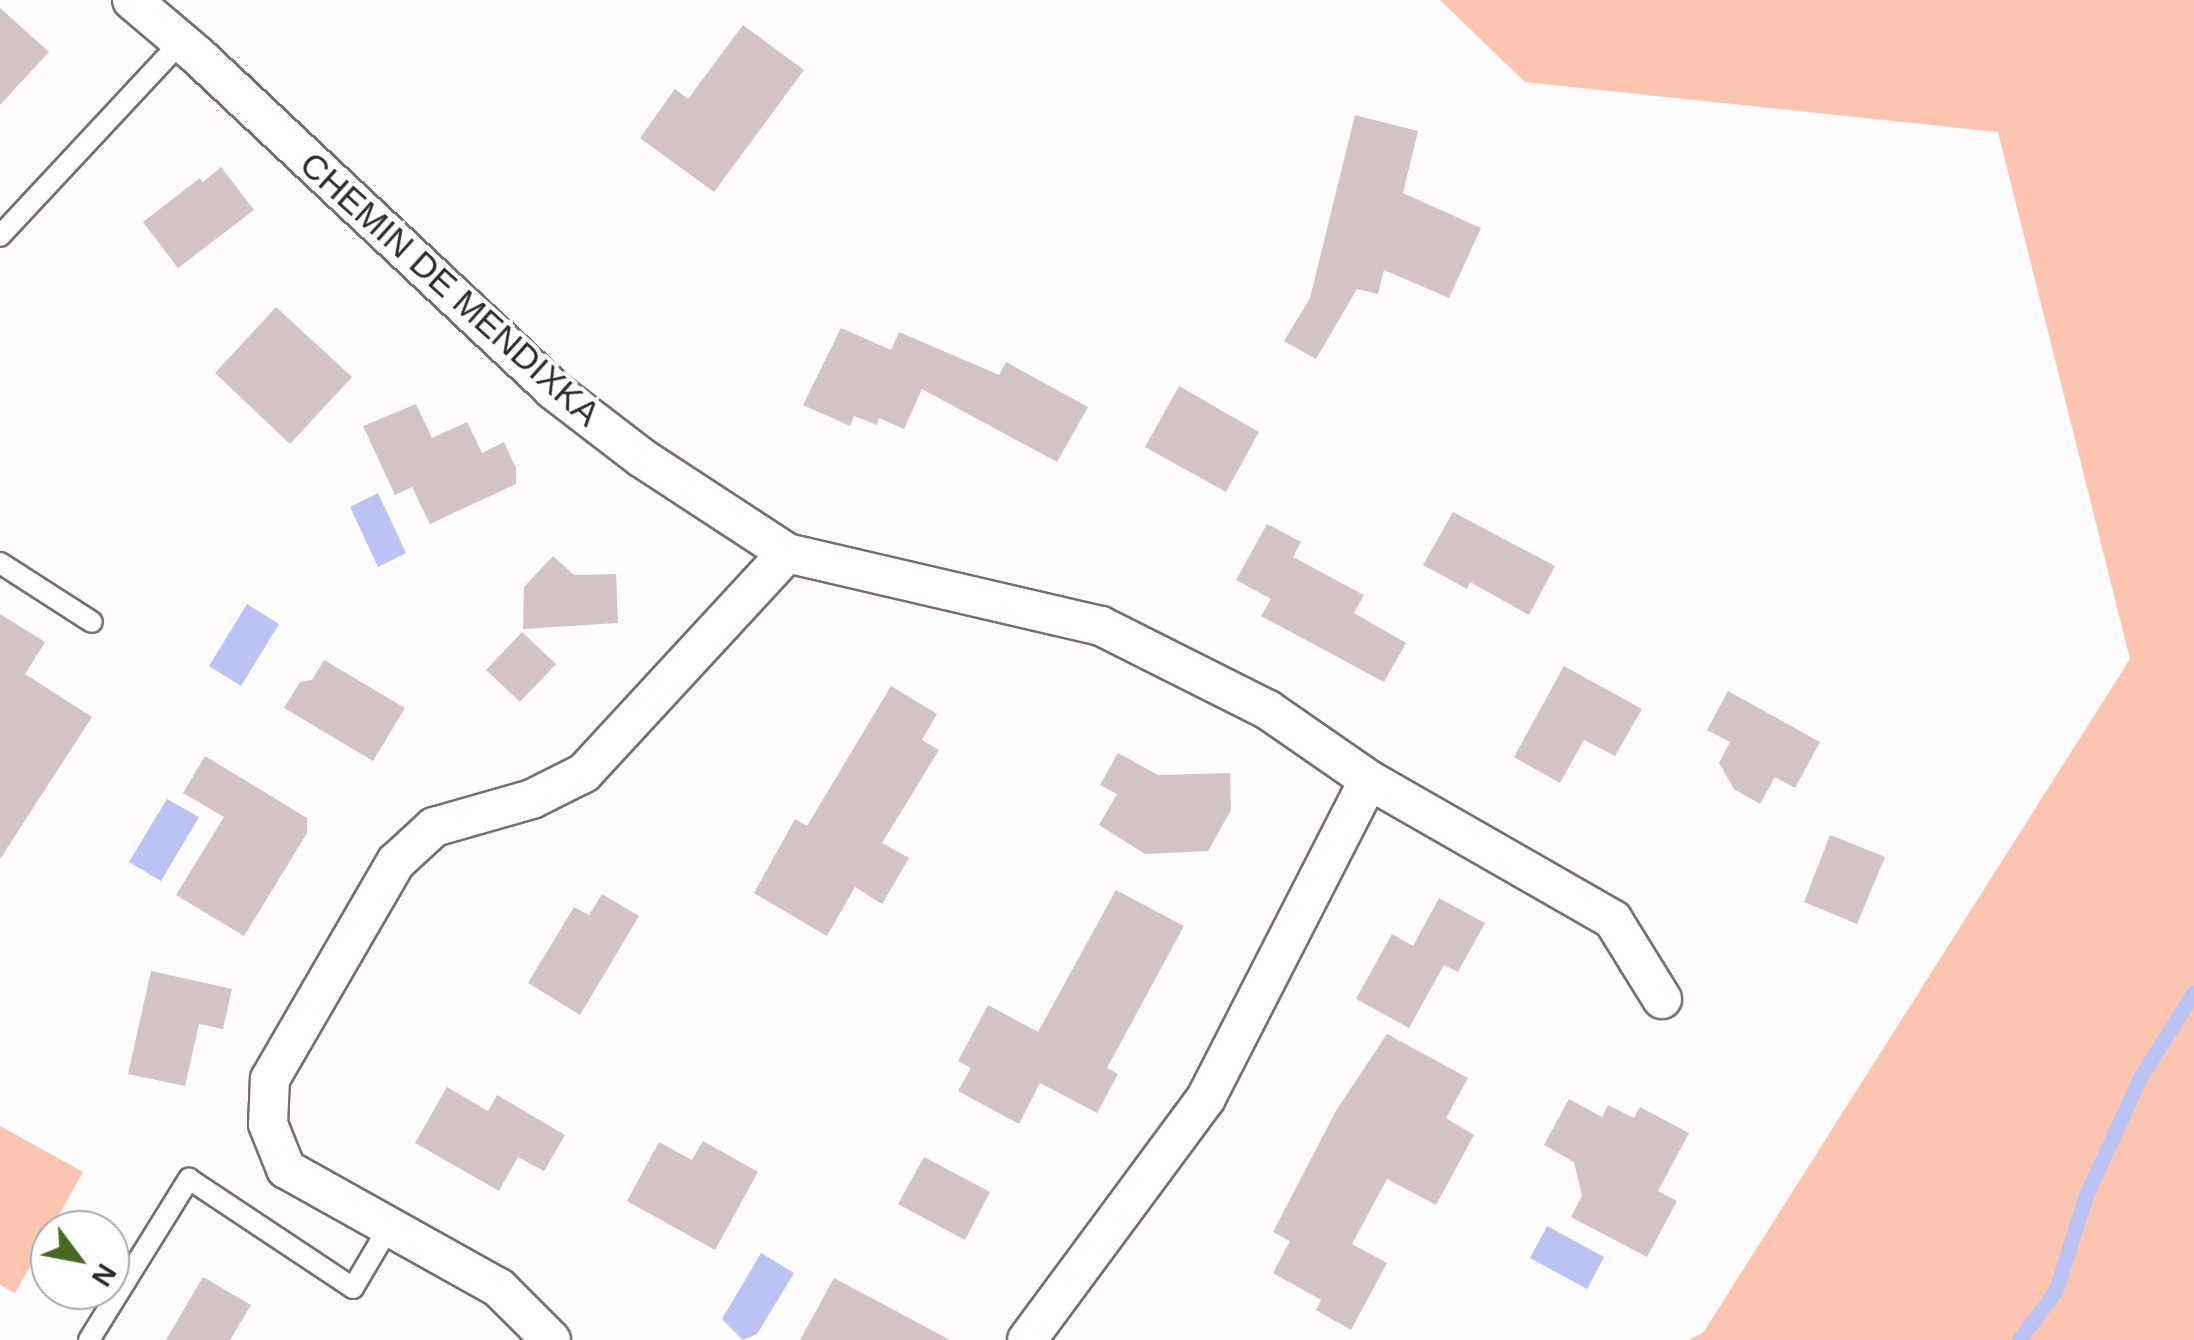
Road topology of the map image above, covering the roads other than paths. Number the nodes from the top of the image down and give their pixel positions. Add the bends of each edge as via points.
1 (132, 0) edge
2 (181, 42) junction
3 (0, 236) edge
4 (788, 553) junction
5 (0, 564) edge
6 (92, 622) dead end
7 (1369, 780) junction
8 (1662, 999) dead end
9 (389, 1227) junction
10 (89, 1340) edge
11 (551, 1340) edge
12 (1027, 1340) edge

1 - 2 street, CHEMIN DE MENDIXKA
2 - 3 lane
2 - 4 street, CHEMIN DE MENDIXKA via 552,389 642,458
4 - 7 street, CHEMIN DE MENDIXKA via 1101,626 1268,710
4 - 9 street via 584,773 532,799 434,826 396,862 270,1079 268,1124 286,1168
5 - 6 lane
7 - 8 street, CHEMIN DE MENDIXKA via 1614,920
7 - 12 street via 1206,1098
9 - 10 lane via 353,1288 189,1179
9 - 11 street via 499,1288

